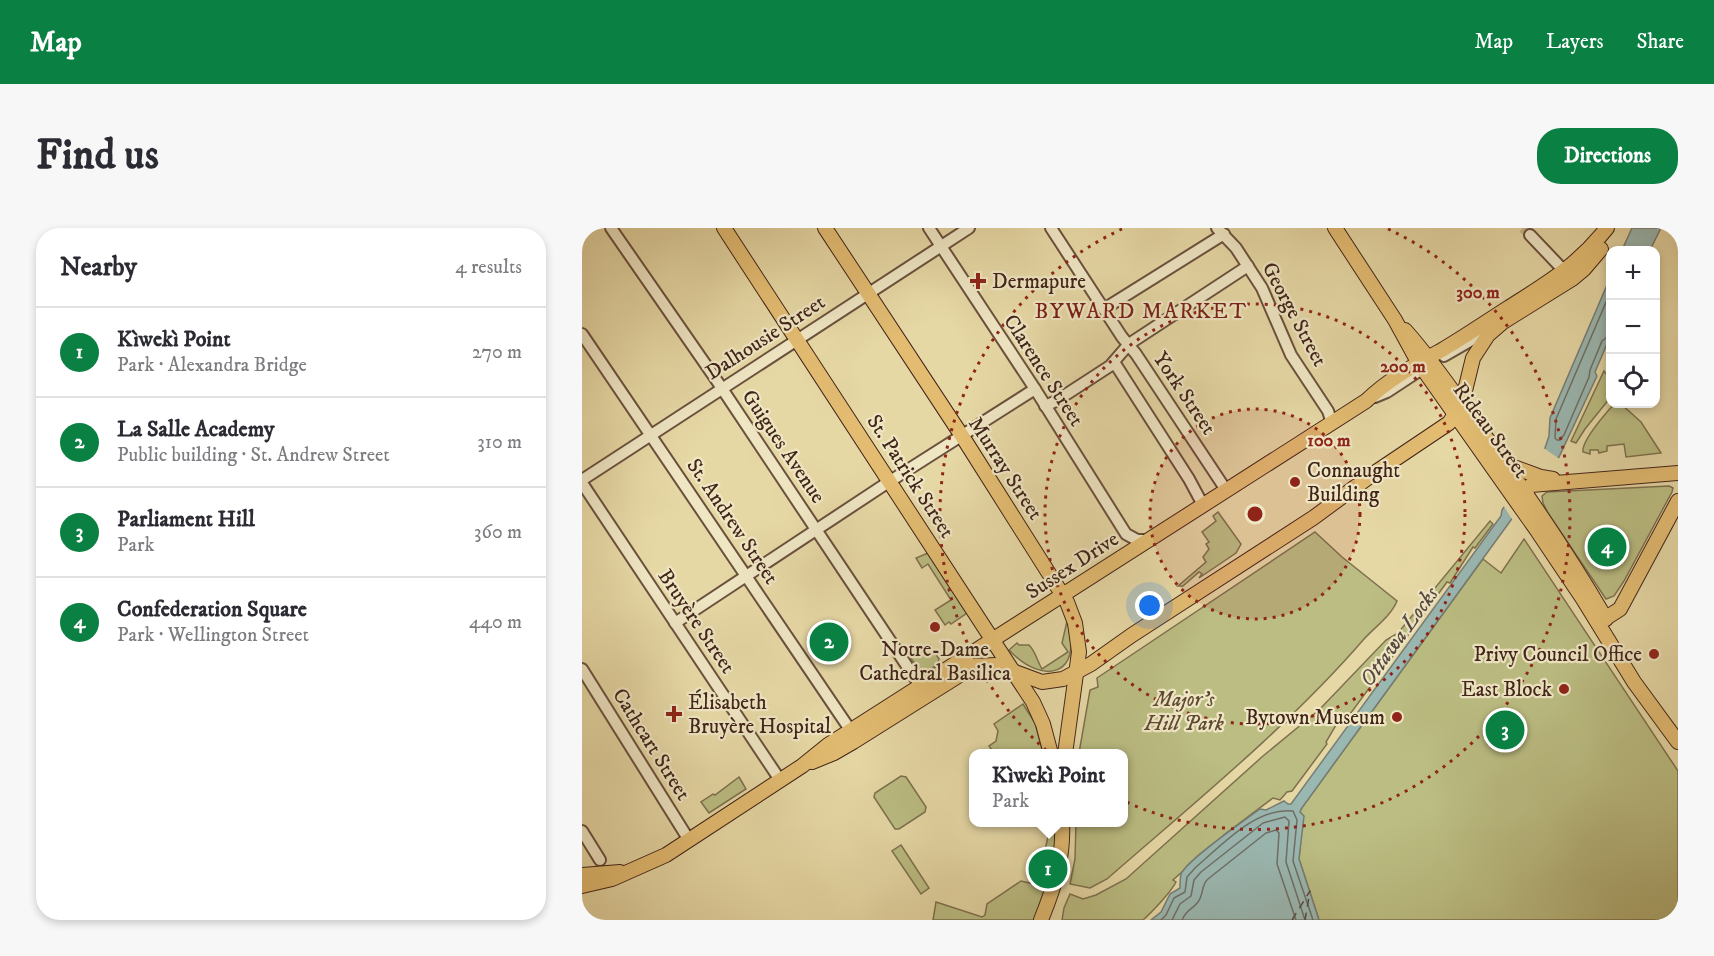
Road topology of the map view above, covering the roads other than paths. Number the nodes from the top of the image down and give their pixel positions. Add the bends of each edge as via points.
1 (611, 228) edge
2 (724, 228) edge
3 (825, 228) edge
4 (928, 228) edge
5 (969, 228) edge
6 (1051, 228) edge
7 (1335, 228) edge
8 (1607, 228) edge
9 (1614, 228) edge
10 (1221, 231) edge
11 (1530, 235) tunnel mouth
12 (940, 246) junction
13 (1248, 266) junction
14 (1568, 275) junction
15 (868, 293) junction
16 (1104, 309) junction
17 (1503, 322) junction
18 (582, 334) edge
19 (797, 340) junction
20 (1129, 344) junction
21 (1113, 362) junction
22 (1425, 363) junction
23 (722, 388) junction
24 (1035, 390) junction
25 (1045, 406) junction
26 (1458, 409) junction
27 (1332, 423) junction
28 (651, 435) junction
29 (962, 436) junction
30 (1507, 464) junction
31 (1678, 472) edge
32 (1572, 481) junction
33 (582, 482) edge
34 (890, 482) junction
35 (1226, 490) junction
36 (1521, 496) junction
37 (1678, 501) edge
38 (1203, 505) junction
39 (1542, 526) junction
40 (817, 530) junction
41 (1126, 534) junction
42 (1148, 540) junction
43 (1122, 557) junction
44 (746, 576) junction
45 (1063, 595) junction
46 (1583, 599) junction
47 (1605, 617) junction
48 (675, 623) junction
49 (993, 640) junction
50 (582, 669) edge
51 (1012, 670) junction
52 (1078, 671) junction
53 (585, 681) edge
54 (921, 687) junction
55 (851, 731) junction
56 (1676, 733) edge
57 (1050, 749) edge
58 (1066, 749) edge
59 (802, 766) junction
60 (780, 780) junction
61 (1062, 827) edge
62 (582, 831) edge
63 (689, 840) junction
64 (600, 860) dead end
65 (625, 872) junction
66 (582, 875) edge
67 (582, 886) edge
68 (1041, 920) edge

1 - 23 street, Guigues Avenue
2 - 19 main road, St. Patrick Street
3 - 15 main road, Murray Street
4 - 12 street, Clarence Street
5 - 12 street, Dalhousie Street
6 - 16 street, York Street
7 - 22 main road, Rideau Street
8 - 14 main road
9 - 14 main road via 1590,262
10 - 13 street, George Street
10 - 16 street
11 - 14 street
12 - 15 street, Dalhousie Street
12 - 24 street, Clarence Street
13 - 20 street
13 - 27 street, George Street via 1268,300 1291,355
14 - 17 main road
14 - 22 main road, Sussex Drive
15 - 19 street, Dalhousie Street
15 - 29 main road, Murray Street
16 - 20 street, York Street
17 - 22 street
17 - 26 main road via 1476,350
18 - 28 street, St. Andrew Street
19 - 23 street, Dalhousie Street
19 - 34 main road, St. Patrick Street
20 - 21 street
20 - 35 street, York Street
21 - 25 street
21 - 38 street, York Street
22 - 26 main road, Rideau Street
22 - 27 main road, Sussex Drive via 1382,386
23 - 28 street, Dalhousie Street
23 - 40 street, Guigues Avenue
24 - 25 street, Clarence Street
24 - 29 street
25 - 41 street, Clarence Street
26 - 30 main road, Rideau Street
26 - 36 main road, Rideau Street via 1498,475
26 - 52 main road, Sussex Drive via 1449,423 1313,518
27 - 35 main road, Sussex Drive
28 - 33 street, Dalhousie Street
28 - 44 street, St. Andrew Street
29 - 34 street
29 - 45 main road, Murray Street
30 - 32 main road via 1541,477
30 - 36 main road, Rideau Street
31 - 32 main road
32 - 36 main road via 1532,485
33 - 48 street, Bruyère Street
34 - 40 street
34 - 49 main road, St. Patrick Street
35 - 38 main road, Sussex Drive
36 - 39 main road
37 - 47 main road via 1622,605
38 - 42 main road, Sussex Drive
39 - 46 main road
39 - 47 main road
40 - 44 street
40 - 54 street, Guigues Avenue
41 - 42 street
41 - 43 street via 1127,547
42 - 43 main road, Sussex Drive
43 - 45 main road, Sussex Drive
44 - 48 street
44 - 55 street, St. Andrew Street
45 - 49 main road, Sussex Drive
45 - 52 main road, Murray Street via 1077,631
46 - 47 main road
46 - 56 main road via 1634,682 1664,725
47 - 56 main road
48 - 60 street, Bruyère Street
49 - 51 main road, St. Patrick Street
49 - 54 main road, Sussex Drive
50 - 53 street, Cathcart Street
51 - 52 main road, Sussex Drive via 1049,682
51 - 57 main road, St. Patrick Street via 1038,712
51 - 59 main road, Sussex Drive via 990,664 974,666 843,748
52 - 58 main road, Murray Street
53 - 63 street, Cathcart Street
54 - 55 main road, Sussex Drive
55 - 59 main road, Sussex Drive via 815,753
59 - 60 main road, Sussex Drive
60 - 63 main road, Sussex Drive
61 - 68 main road via 1059,870
62 - 64 street
63 - 65 main road, Sussex Drive via 657,860
65 - 66 main road, Sussex Drive
65 - 67 main road, Sussex Drive

